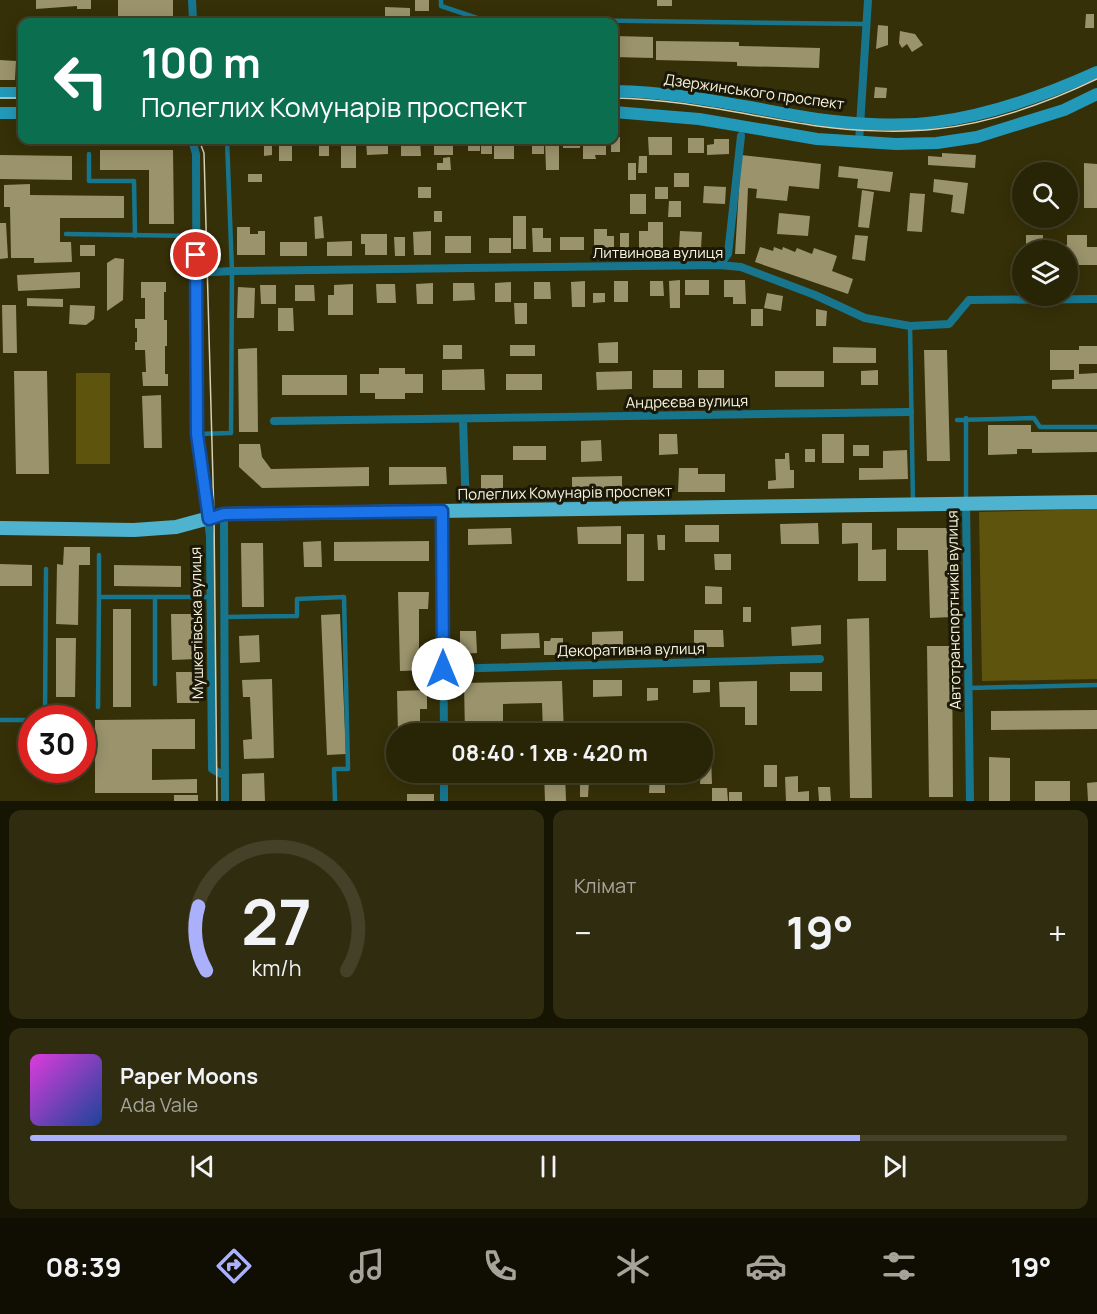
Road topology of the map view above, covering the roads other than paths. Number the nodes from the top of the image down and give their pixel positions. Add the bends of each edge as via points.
1 (192, 0) edge
2 (441, 0) edge
3 (868, 0) edge
4 (194, 18) edge
5 (472, 18) edge
6 (618, 22) edge
7 (867, 24) junction
8 (1097, 72) edge
9 (618, 91) edge
10 (0, 93) edge
11 (18, 93) edge
12 (1097, 94) edge
13 (618, 112) edge
14 (0, 113) edge
15 (18, 113) edge
16 (860, 122) junction
17 (741, 135) dead end
18 (859, 142) junction
19 (193, 144) edge
20 (227, 144) edge
21 (89, 154) dead end
22 (66, 234) dead end
23 (135, 236) junction
24 (196, 236) junction
25 (720, 265) junction
26 (232, 271) junction
27 (196, 273) junction
28 (1097, 299) edge
29 (910, 326) junction
30 (910, 412) junction
31 (966, 418) junction
32 (463, 419) junction
33 (957, 420) dead end
34 (274, 421) dead end
35 (1097, 427) edge
36 (197, 434) junction
37 (1097, 502) edge
38 (966, 503) junction
39 (913, 505) junction
40 (442, 511) junction
41 (465, 511) junction
42 (224, 514) junction
43 (209, 519) junction
44 (0, 528) edge
45 (99, 555) dead end
46 (46, 569) dead end
47 (99, 597) junction
48 (155, 597) junction
49 (211, 597) junction
50 (225, 617) junction
51 (820, 659) dead end
52 (443, 669) junction
53 (155, 684) dead end
54 (1097, 685) edge
55 (969, 688) junction
56 (45, 705) edge
57 (98, 706) dead end
58 (0, 720) edge
59 (18, 720) edge
60 (444, 723) edge
61 (225, 776) junction
62 (444, 783) edge
63 (225, 801) edge
64 (335, 801) edge
65 (444, 801) edge
66 (970, 801) edge

1 - 4 street
2 - 5 lane via 441,6
3 - 7 street
6 - 7 lane
7 - 16 street
8 - 16 street, Дзержинського проспект via 1056,91 980,114 935,122
9 - 16 street, Дзержинського проспект via 702,98 819,119
10 - 11 street
12 - 18 street via 1064,110 977,137 937,143
13 - 18 street via 699,119 817,139
14 - 15 street
16 - 18 street
17 - 25 street via 728,254
19 - 24 street, Мушкетівська вулиця
20 - 26 lane
21 - 23 lane via 89,181 134,182
22 - 23 lane
23 - 24 lane
24 - 27 street, Мушкетівська вулиця
25 - 26 street, Литвинова вулиця
25 - 29 street, Литвинова вулиця via 741,267 865,318
26 - 27 street, Литвинова вулиця
26 - 36 lane via 231,433
27 - 36 street, Мушкетівська вулиця
28 - 29 street, Литвинова вулиця via 969,300 949,324
29 - 30 lane
30 - 32 street, Андрєєва вулиця
30 - 39 lane
31 - 33 lane
31 - 35 lane via 1034,418 1040,427
31 - 38 lane, Автотранспортників вулиця
32 - 34 street, Андрєєва вулиця
32 - 41 street
36 - 43 street, Мушкетівська вулиця
37 - 38 main road, Полеглих Комунарів проспект
38 - 39 main road, Полеглих Комунарів проспект
38 - 55 street, Автотранспортників вулиця
39 - 41 main road, Полеглих Комунарів проспект
40 - 41 main road, Полеглих Комунарів проспект
40 - 42 main road, Полеглих Комунарів проспект
40 - 52 street
42 - 43 main road, Полеглих Комунарів проспект
42 - 50 street, Мушкетівська вулиця
43 - 44 main road, Полеглих Комунарів проспект via 176,527 134,530
43 - 49 street, Мушкетівська вулиця
45 - 47 lane
46 - 56 lane
47 - 48 lane
47 - 57 lane
48 - 49 lane
48 - 53 lane
49 - 61 street, Мушкетівська вулиця via 212,770
50 - 61 street, Мушкетівська вулиця
50 - 64 lane via 297,616 297,599 344,597 348,769 334,769
51 - 52 street, Декоративна вулиця
52 - 60 street
54 - 55 lane
55 - 66 street, Автотранспортників вулиця
58 - 59 lane
61 - 63 street, Мушкетівська вулиця
62 - 65 street

